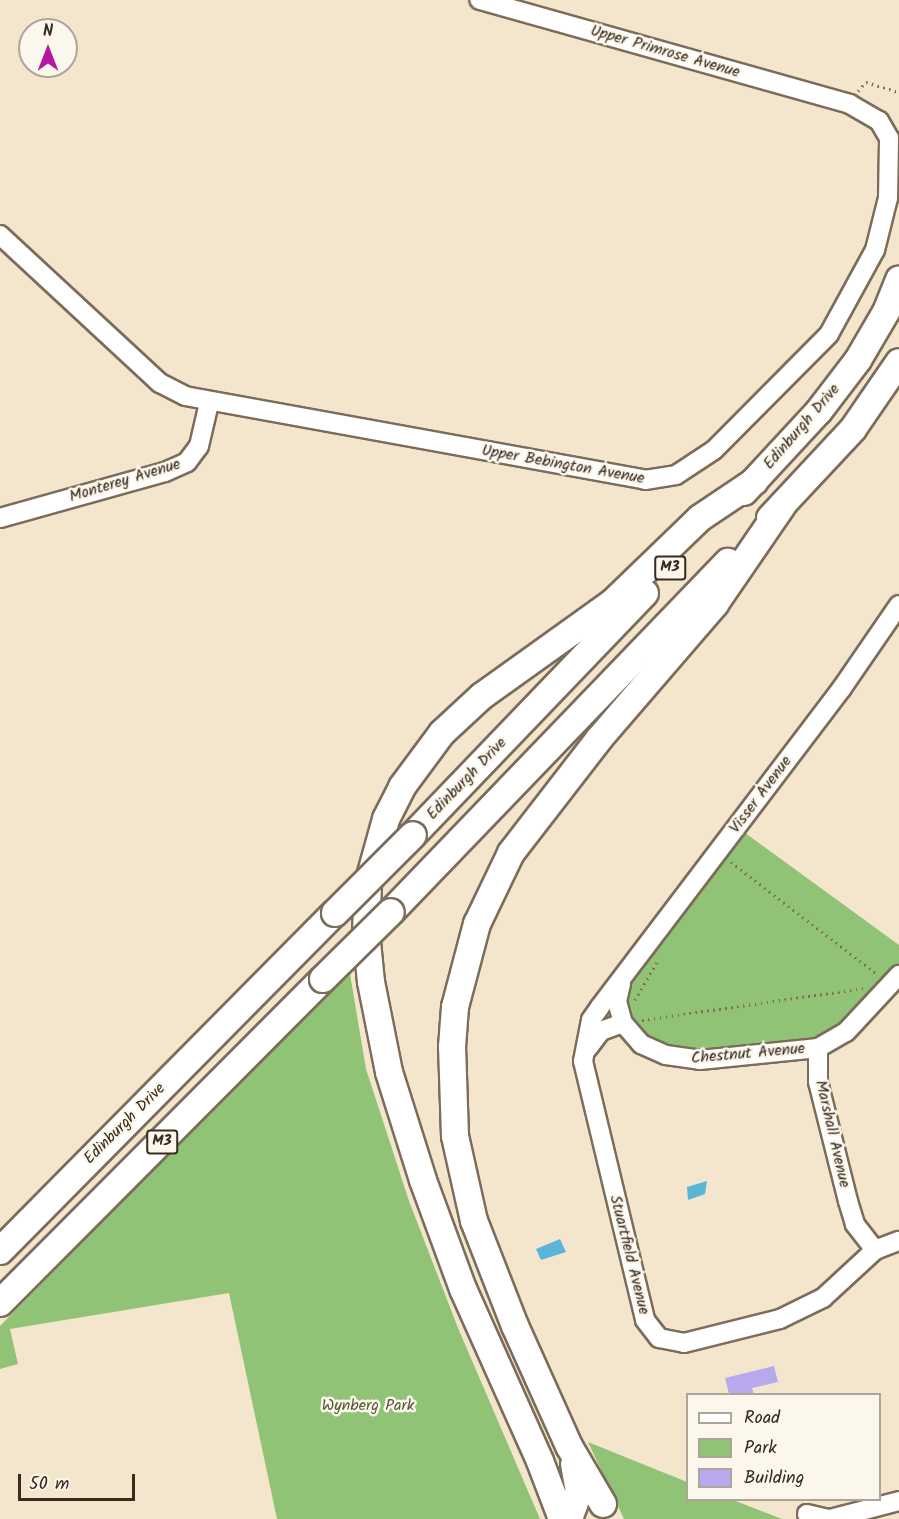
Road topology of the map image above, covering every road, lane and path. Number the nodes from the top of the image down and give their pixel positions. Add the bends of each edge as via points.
1 (479, 0) edge
2 (899, 92) edge
3 (850, 104) junction
4 (0, 235) edge
5 (899, 279) edge
6 (899, 362) edge
7 (209, 403) junction
8 (755, 481) junction
9 (782, 506) junction
10 (0, 518) edge
11 (899, 605) edge
12 (718, 852) junction
13 (895, 980) edge
14 (621, 984) junction
15 (623, 1023) junction
16 (818, 1048) junction
17 (583, 1061) junction
18 (899, 1241) edge
19 (875, 1250) junction
20 (0, 1251) edge
21 (0, 1303) edge
22 (569, 1446) junction
23 (899, 1501) edge
24 (603, 1504) dead end
25 (807, 1514) dead end
26 (562, 1519) edge
27 (569, 1519) edge
28 (829, 1519) edge

1 - 3 street, Upper Primrose Avenue
2 - 3 path via 864,83
3 - 7 street, Upper Bebington Avenue via 879,121 889,138 888,198 875,250 829,334 714,450 676,475 645,480
4 - 7 street, Upper Bebington Avenue via 171,391
5 - 8 highway, Edinburgh Drive / M3 via 886,312 858,360 819,411
6 - 9 highway, M3 via 853,429
7 - 10 street, Monterey Avenue via 199,446 187,462 165,472
8 - 20 highway, Edinburgh Drive / M3, bridge via 412,836
8 - 26 highway via 700,518 612,603 482,696 442,733 402,787 386,819 368,884 366,932 371,981 389,1072 423,1180 464,1289
9 - 21 highway, M3, bridge via 391,912
9 - 22 highway via 715,604 592,748 511,853 477,924 455,1007 451,1095 460,1171 474,1221 515,1326
11 - 12 street, Visser Avenue
12 - 13 path
12 - 14 street, Visser Avenue
13 - 15 path
13 - 16 street via 838,1040
14 - 15 street via 617,1001
14 - 17 street, Stuartfield Avenue via 591,1020
15 - 16 street, Chestnut Avenue via 646,1047 680,1059
15 - 17 street via 601,1031 590,1042
16 - 19 street, Marshall Avenue via 818,1082 848,1201 855,1224
17 - 19 street, Stuartfield Avenue via 645,1320 659,1338 684,1343 780,1319 823,1298
18 - 19 street, Stuartfield Avenue
22 - 24 highway
22 - 27 highway via 579,1492
23 - 28 street
25 - 28 street

